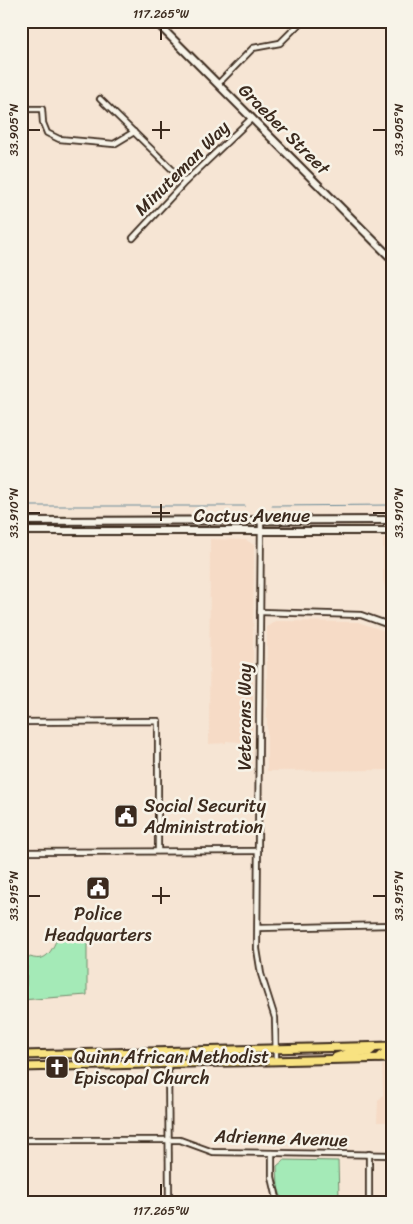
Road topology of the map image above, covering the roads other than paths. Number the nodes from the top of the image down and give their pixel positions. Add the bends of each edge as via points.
1 (155, 21) edge
2 (302, 21) edge
3 (218, 84) junction
4 (100, 99) dead end
5 (21, 109) edge
6 (252, 118) junction
7 (134, 132) junction
8 (185, 182) junction
9 (133, 238) dead end
10 (392, 259) edge
11 (261, 520) junction
12 (392, 520) edge
13 (21, 521) edge
14 (392, 531) edge
15 (21, 532) edge
16 (260, 532) junction
17 (260, 612) junction
18 (392, 626) edge
19 (21, 722) edge
20 (158, 851) junction
21 (258, 851) junction
22 (21, 852) edge
23 (392, 925) edge
24 (258, 928) junction
25 (375, 1046) junction
26 (392, 1046) edge
27 (276, 1049) junction
28 (168, 1052) junction
29 (392, 1052) edge
30 (21, 1055) edge
31 (378, 1058) junction
32 (392, 1058) edge
33 (329, 1060) junction
34 (276, 1061) junction
35 (168, 1064) junction
36 (21, 1067) edge
37 (21, 1140) edge
38 (169, 1140) junction
39 (272, 1153) junction
40 (369, 1154) junction
41 (392, 1155) edge
42 (169, 1203) edge
43 (278, 1203) edge
44 (369, 1203) edge

1 - 3 main road, Graeber Street
2 - 3 street via 280,43 253,48
3 - 6 main road, Graeber Street
4 - 7 street
5 - 7 street via 42,109 47,133 58,139 114,144
6 - 8 street, Minuteman Way
6 - 10 main road, Graeber Street
7 - 8 street
8 - 9 street, Minuteman Way
11 - 12 main road, Cactus Avenue
11 - 13 main road, Cactus Avenue
11 - 16 street, Veterans Way
14 - 16 main road, Cactus Avenue
15 - 16 main road, Cactus Avenue
16 - 17 street, Veterans Way
17 - 18 street via 361,615
17 - 21 street, Veterans Way
19 - 20 street via 158,721
20 - 21 street
20 - 22 street
21 - 24 street, Veterans Way
23 - 24 street
24 - 27 street, Veterans Way via 258,964 273,1006
25 - 26 main road
25 - 27 main road
25 - 33 main road via 370,1052 348,1053
27 - 28 main road
27 - 34 street, Veterans Way
28 - 30 main road
28 - 35 street
29 - 31 main road via 385,1052
31 - 32 main road
31 - 33 main road
33 - 34 main road
34 - 35 main road
35 - 36 main road
35 - 38 street
37 - 38 street, Adrienne Avenue
38 - 39 street, Adrienne Avenue via 184,1141 213,1152
38 - 42 street
39 - 40 street, Adrienne Avenue
39 - 43 street via 272,1177
40 - 41 street, Adrienne Avenue
40 - 44 street

